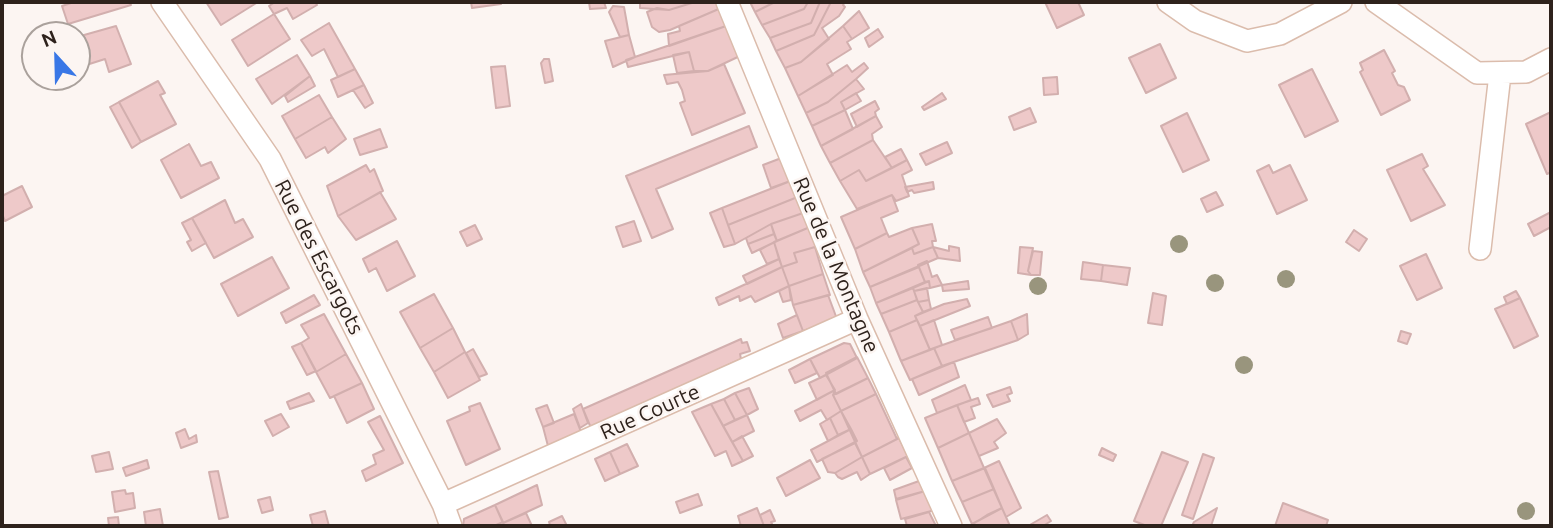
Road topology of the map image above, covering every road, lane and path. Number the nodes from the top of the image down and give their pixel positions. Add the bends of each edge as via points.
1 (162, 2) edge
2 (727, 2) edge
3 (1168, 2) edge
4 (1341, 2) edge
5 (1376, 2) edge
6 (1551, 60) edge
7 (1500, 74) junction
8 (1480, 249) dead end
9 (857, 319) junction
10 (443, 504) junction
11 (451, 526) edge
12 (951, 526) edge

1 - 10 street, Rue des Escargots via 270,159
2 - 9 street, Rue de la Montagne
3 - 4 street via 1195,21 1248,41 1280,34
5 - 7 street via 1478,73
6 - 7 street via 1526,72
7 - 8 street
9 - 10 street, Rue Courte
9 - 12 street, Rue de la Montagne
10 - 11 street, Rue des Escargots

